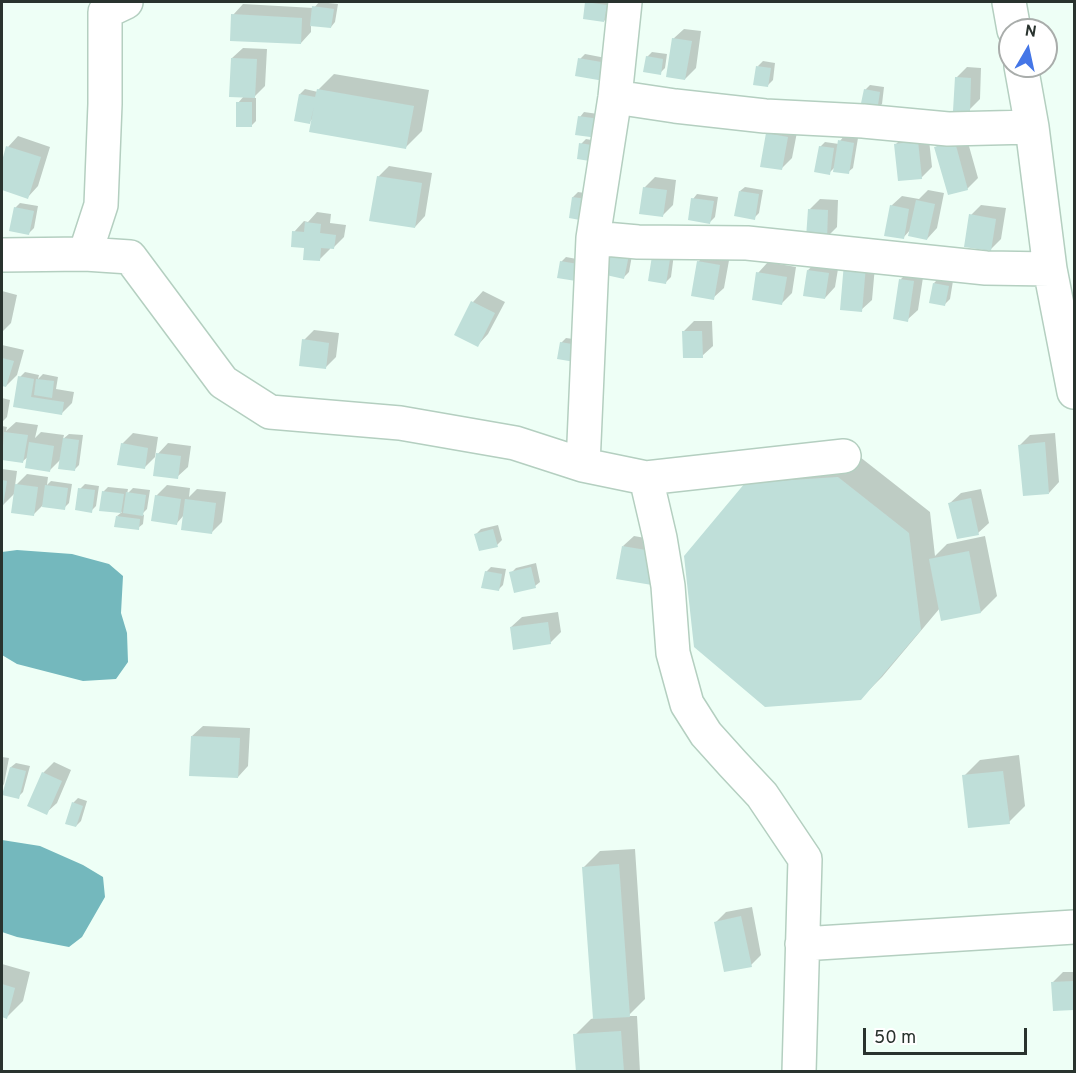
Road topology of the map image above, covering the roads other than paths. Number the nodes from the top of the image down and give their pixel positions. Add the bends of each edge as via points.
1 (126, 2) edge
2 (625, 2) edge
3 (1009, 2) edge
4 (1012, 18) edge
5 (1023, 78) edge
6 (615, 97) junction
7 (1032, 127) junction
8 (593, 238) junction
9 (85, 254) junction
10 (2, 255) edge
11 (1050, 269) junction
12 (1074, 392) edge
13 (844, 456) dead end
14 (583, 465) junction
15 (646, 478) junction
16 (1074, 927) edge
17 (802, 944) junction
18 (799, 1071) edge

1 - 9 street via 105,12 100,205
2 - 6 street
3 - 4 street
5 - 7 street
6 - 7 street via 765,116 948,129
6 - 8 street
7 - 11 street
8 - 11 street via 747,243 986,268
8 - 14 street
9 - 10 street
9 - 14 street via 130,257 223,382 270,412 400,423 515,443
11 - 12 street
13 - 15 street
14 - 15 street
15 - 17 street via 668,586 673,653 687,704 706,734 762,795 805,859
16 - 17 street
17 - 18 street

